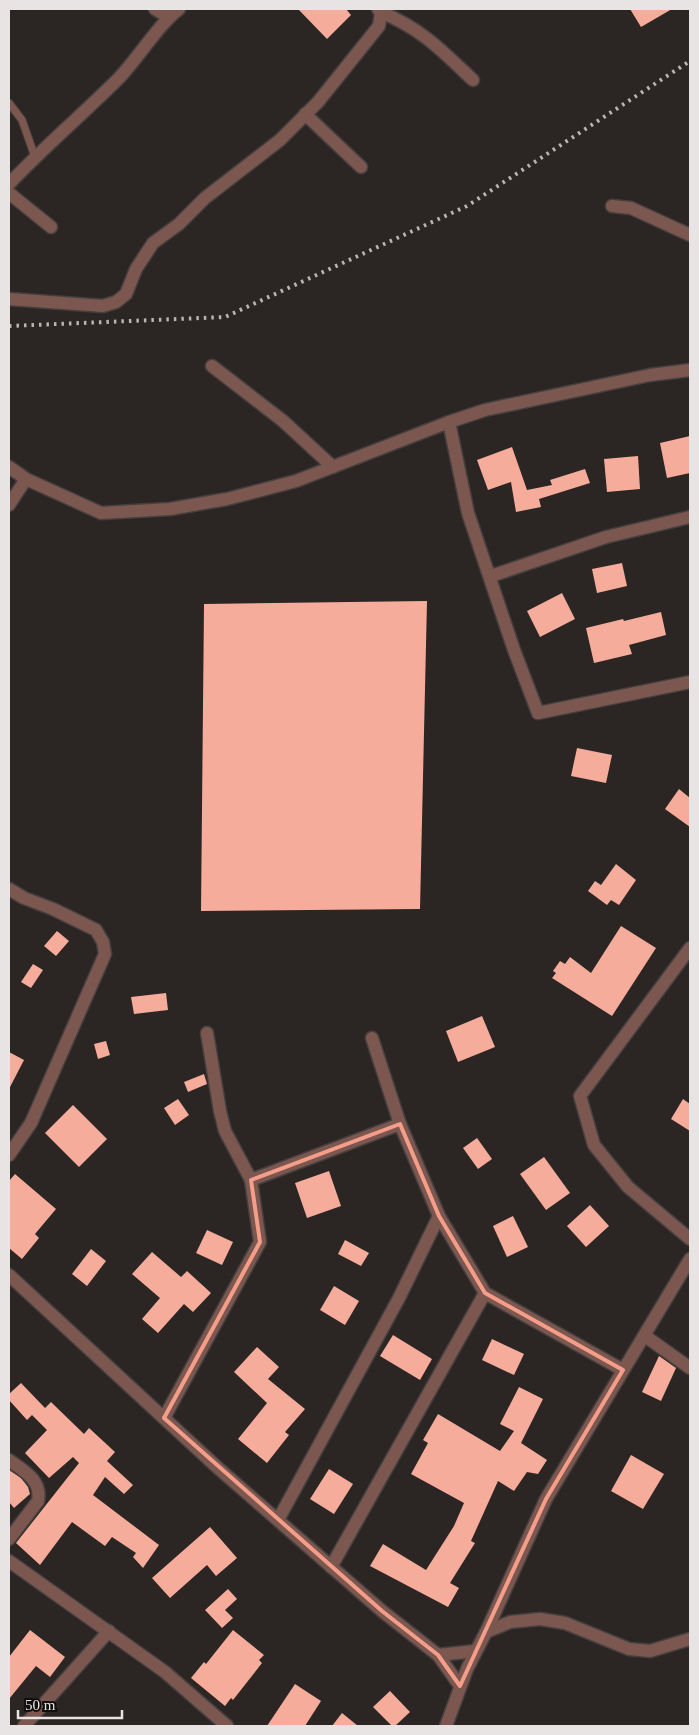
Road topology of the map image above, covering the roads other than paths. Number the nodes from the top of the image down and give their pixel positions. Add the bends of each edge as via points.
1 (155, 9) edge
2 (179, 9) edge
3 (380, 10) edge
4 (168, 17) junction
5 (472, 80) dead end
6 (9, 103) edge
7 (305, 114) junction
8 (35, 157) junction
9 (361, 167) dead end
10 (9, 184) edge
11 (9, 192) edge
12 (612, 206) dead end
13 (51, 227) dead end
14 (690, 235) edge
15 (9, 299) edge
16 (212, 366) dead end
17 (690, 370) edge
18 (449, 422) junction
19 (9, 467) edge
20 (333, 467) junction
21 (26, 479) junction
22 (9, 505) edge
23 (690, 518) edge
24 (491, 576) junction
25 (690, 682) edge
26 (9, 889) edge
27 (690, 948) edge
28 (207, 1033) dead end
29 (372, 1038) dead end
30 (400, 1124) junction
31 (9, 1155) edge
32 (251, 1180) junction
33 (439, 1216) junction
34 (690, 1239) edge
35 (690, 1259) edge
36 (9, 1275) edge
37 (485, 1293) junction
38 (645, 1336) junction
39 (690, 1368) edge
40 (623, 1370) junction
41 (164, 1418) junction
42 (9, 1460) edge
43 (278, 1520) junction
44 (9, 1539) edge
45 (9, 1561) edge
46 (331, 1567) junction
47 (108, 1630) junction
48 (486, 1632) junction
49 (690, 1637) edge
50 (475, 1651) junction
51 (438, 1655) junction
52 (460, 1686) junction
53 (24, 1726) edge
54 (226, 1726) edge
55 (447, 1726) edge

1 - 4 street
2 - 4 street
3 - 5 street via 427,37
3 - 7 street via 379,26 369,41
4 - 8 street via 119,78
6 - 8 lane via 22,120
7 - 9 street
7 - 15 street via 280,140 153,242 136,269 126,294 116,302 92,306
8 - 10 street
11 - 13 street
12 - 14 street via 631,208
16 - 20 street via 283,421
17 - 18 street via 485,410
18 - 20 street
18 - 24 street via 468,513
19 - 21 street
20 - 21 street via 296,481 227,499 170,509 101,512
21 - 22 street
23 - 24 street via 606,537
24 - 25 street via 538,713
26 - 31 street via 96,930 105,954 31,1123
27 - 34 street via 580,1096 594,1145 628,1187
28 - 32 street via 226,1131
29 - 30 street
30 - 32 street
30 - 33 street
32 - 41 street via 260,1242
33 - 37 street
33 - 43 street via 399,1298
35 - 38 street
36 - 41 street
37 - 40 street
37 - 46 street
38 - 39 street
38 - 40 street
40 - 48 street via 546,1499
41 - 43 street
42 - 44 street via 30,1476 37,1484 39,1494 38,1501
43 - 46 street
45 - 47 street
46 - 51 street
47 - 53 street
47 - 54 street via 165,1672
48 - 49 street via 510,1622 540,1619 565,1624 629,1649 650,1651
48 - 50 street
50 - 51 street
50 - 52 street
51 - 52 street
52 - 55 street

